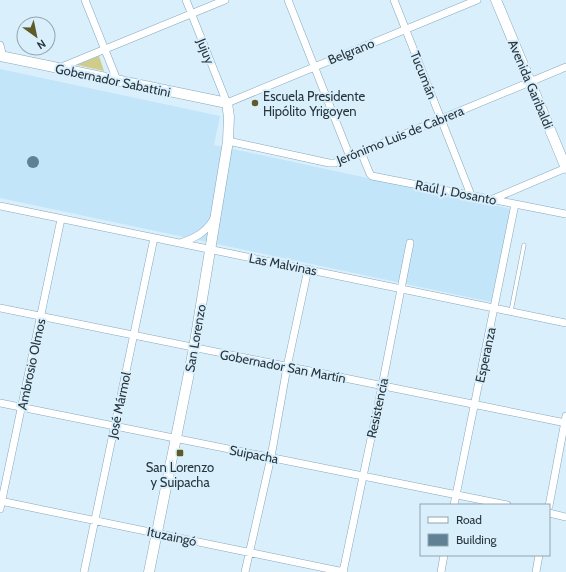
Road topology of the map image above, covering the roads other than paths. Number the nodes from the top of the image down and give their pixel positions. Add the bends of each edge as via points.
1 (86, 0) edge
2 (186, 0) edge
3 (226, 0) edge
4 (288, 0) edge
5 (394, 0) edge
6 (476, 0) edge
7 (496, 0) edge
8 (192, 14) junction
9 (406, 29) junction
10 (0, 45) edge
11 (105, 49) junction
12 (1, 56) edge
13 (314, 66) junction
14 (566, 67) edge
15 (59, 68) junction
16 (117, 80) junction
17 (530, 82) junction
18 (227, 103) junction
19 (442, 119) junction
20 (228, 141) junction
21 (361, 152) junction
22 (350, 157) junction
23 (566, 168) edge
24 (471, 194) junction
25 (493, 199) junction
26 (516, 204) junction
27 (0, 206) edge
28 (566, 214) edge
29 (216, 217) junction
30 (61, 219) junction
31 (154, 238) junction
32 (179, 243) junction
33 (410, 243) dead end
34 (524, 245) dead end
35 (210, 250) junction
36 (308, 269) junction
37 (402, 288) junction
38 (0, 308) edge
39 (495, 308) junction
40 (511, 311) junction
41 (41, 317) junction
42 (566, 323) edge
43 (133, 336) junction
44 (194, 348) junction
45 (287, 367) junction
46 (382, 386) junction
47 (0, 403) edge
48 (474, 405) junction
49 (22, 407) junction
50 (566, 421) edge
51 (115, 426) junction
52 (176, 438) junction
53 (271, 457) junction
54 (362, 476) junction
55 (456, 495) junction
56 (1, 501) edge
57 (454, 504) edge
58 (502, 504) edge
59 (549, 504) edge
60 (0, 509) edge
61 (550, 513) edge
62 (566, 517) edge
63 (95, 520) junction
64 (157, 533) junction
65 (250, 552) junction
66 (444, 556) edge
67 (539, 556) edge
68 (84, 572) edge
69 (149, 572) edge
70 (245, 572) edge
71 (343, 572) edge
72 (441, 572) edge
73 (536, 572) edge

1 - 11 street
2 - 8 street, Jujuy
3 - 8 street
4 - 13 street
5 - 9 street, Tucumán
6 - 9 street, Belgrano
7 - 17 main road, Avenida Garibaldi
8 - 11 street
8 - 18 street, Jujuy
9 - 13 street, Belgrano
9 - 19 street, Tucumán
10 - 12 street
11 - 15 street
11 - 16 street
12 - 15 main road, Gobernador Sabattini
13 - 18 street, Belgrano
13 - 22 street
14 - 17 street, Jerónimo Luis de Cabrera
15 - 16 main road, Gobernador Sabattini
16 - 18 main road, Gobernador Sabattini
17 - 19 street, Jerónimo Luis de Cabrera
17 - 23 main road, Avenida Garibaldi
18 - 20 main road, San Lorenzo
19 - 21 street, Jerónimo Luis de Cabrera
19 - 24 street, Tucumán
20 - 22 street, Jerónimo Luis de Cabrera via 330,163
20 - 29 main road, San Lorenzo
21 - 22 street, Jerónimo Luis de Cabrera
21 - 24 street, Raúl J. Dosanto via 372,176
23 - 25 street
24 - 25 street, Raúl J. Dosanto
25 - 26 street, Raúl J. Dosanto
26 - 28 street, Raúl J. Dosanto
26 - 39 street, Esperanza
27 - 30 street, Las Malvinas
29 - 32 street via 204,232
29 - 35 main road, San Lorenzo
30 - 31 street, Las Malvinas
30 - 41 street, Ambrosio Olmos
31 - 32 street, Las Malvinas
31 - 43 street, José Mármol
32 - 35 street, Las Malvinas
33 - 37 street, Resistencia
34 - 40 lane
35 - 36 street, Las Malvinas
35 - 44 main road, San Lorenzo
36 - 37 street, Las Malvinas
36 - 45 street
37 - 39 street, Las Malvinas
37 - 46 street, Resistencia
38 - 41 street, Gobernador San Martín
39 - 40 street, Las Malvinas
39 - 48 street, Esperanza
40 - 42 street, Las Malvinas
41 - 43 street, Gobernador San Martín
41 - 49 street, Ambrosio Olmos
43 - 44 street, Gobernador San Martín
43 - 51 street, José Mármol
44 - 45 street, Gobernador San Martín
44 - 52 main road, San Lorenzo
45 - 46 street, Gobernador San Martín
45 - 53 street
46 - 48 street, Gobernador San Martín
46 - 54 street, Resistencia
47 - 49 street, Suipacha
48 - 50 street, Gobernador San Martín
48 - 55 street, Esperanza
49 - 51 street, Suipacha
49 - 56 street, Ambrosio Olmos
50 - 59 street
51 - 52 street, Suipacha
51 - 63 street, José Mármol
52 - 53 street, Suipacha
52 - 64 main road, San Lorenzo
53 - 54 street, Suipacha
53 - 65 street
54 - 55 street, Suipacha
54 - 71 street, Resistencia
55 - 57 street, Esperanza
55 - 58 street, Suipacha
56 - 60 street, Ambrosio Olmos
56 - 63 street, Ituzaingó
61 - 62 street
63 - 64 street, Ituzaingó
63 - 68 street, José Mármol
64 - 65 street, Ituzaingó
64 - 69 main road, San Lorenzo
65 - 70 street
65 - 71 street, Ituzaingó
66 - 72 street
67 - 73 street

